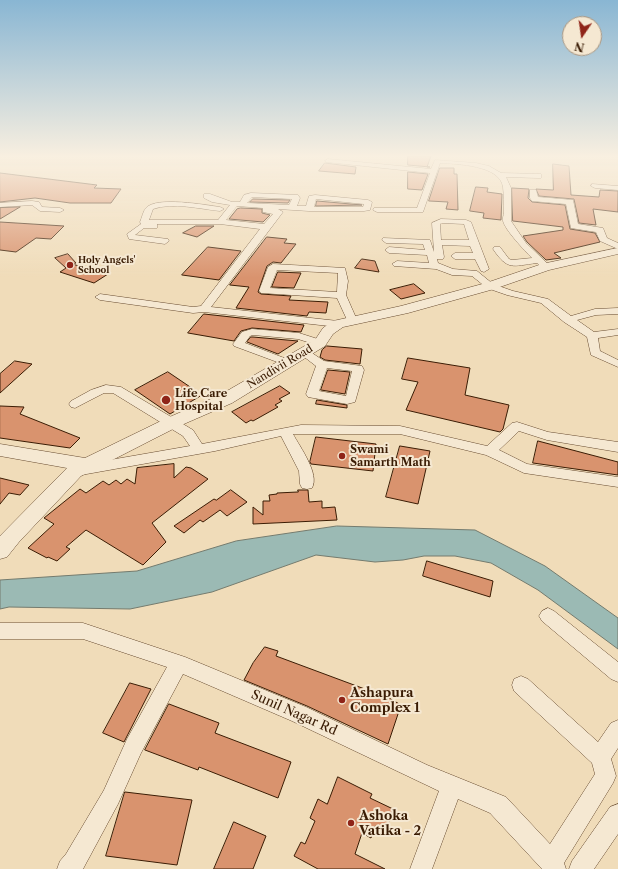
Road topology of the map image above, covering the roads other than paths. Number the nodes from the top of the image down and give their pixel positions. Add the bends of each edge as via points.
1 (208, 197) edge
2 (425, 197) edge
3 (507, 197) edge
4 (534, 197) edge
5 (238, 204) junction
6 (0, 205) edge
7 (206, 207) junction
8 (220, 209) dead end
9 (309, 209) junction
10 (60, 210) dead end
11 (377, 210) dead end
12 (200, 216) dead end
13 (221, 222) junction
14 (167, 224) junction
15 (190, 226) dead end
16 (266, 227) junction
17 (150, 240) junction
18 (386, 240) dead end
19 (165, 241) dead end
20 (437, 242) junction
21 (473, 243) junction
22 (618, 246) edge
23 (497, 249) dead end
24 (389, 250) dead end
25 (618, 251) edge
26 (431, 253) junction
27 (455, 256) dead end
28 (478, 256) junction
29 (397, 264) dead end
30 (543, 264) junction
31 (436, 266) junction
32 (484, 268) junction
33 (462, 270) junction
34 (495, 284) junction
35 (341, 295) junction
36 (100, 296) dead end
37 (204, 309) junction
38 (618, 312) edge
39 (568, 320) junction
40 (345, 322) junction
41 (618, 332) edge
42 (592, 336) junction
43 (320, 343) junction
44 (305, 353) junction
45 (288, 363) junction
46 (618, 364) edge
47 (322, 365) dead end
48 (75, 404) dead end
49 (171, 423) junction
50 (285, 430) junction
51 (618, 447) edge
52 (199, 449) junction
53 (0, 450) edge
54 (490, 451) junction
55 (0, 459) edge
56 (82, 468) junction
57 (618, 482) edge
58 (307, 484) dead end
59 (0, 551) edge
60 (548, 616) dead end
61 (0, 631) edge
62 (179, 663) junction
63 (618, 673) edge
64 (521, 685) dead end
65 (618, 730) edge
66 (600, 757) junction
67 (452, 785) junction
68 (618, 814) edge
69 (553, 866) edge
70 (68, 869) edge
71 (421, 869) edge
72 (580, 869) edge

1 - 5 street
2 - 11 street via 420,210
3 - 30 street via 509,209 506,221 523,245
4 - 22 street via 535,199 570,202 574,226 600,230 603,239
5 - 9 street
5 - 13 street
6 - 10 street via 32,203 40,209
7 - 8 street
7 - 12 street
7 - 14 street via 187,205 150,208 144,222
9 - 9 street via 364,209 367,208 368,202 312,198
13 - 14 street
13 - 16 street
13 - 16 street via 237,206 248,207 248,210 278,212
14 - 15 street
14 - 17 street
14 - 17 street via 142,226 132,236
16 - 37 street
17 - 19 street
18 - 26 street via 428,243
20 - 21 street
20 - 21 street via 436,223 441,221 468,224
20 - 33 street via 442,263
21 - 28 street
23 - 30 street via 506,261 511,263
24 - 26 street
25 - 30 street
26 - 31 street
27 - 28 street
28 - 32 street
29 - 31 street
30 - 34 street
31 - 33 street via 448,271
32 - 33 street
32 - 34 street
33 - 34 street
34 - 39 street via 510,293 544,301
34 - 40 street via 403,310
35 - 35 street via 342,270 323,269 273,267 264,291
35 - 40 street via 346,309
36 - 37 street via 193,310
37 - 40 street
38 - 39 street via 595,312
39 - 42 street
40 - 43 street, Nandivii Road via 328,331
41 - 42 street
42 - 46 street via 595,354
43 - 44 street, Nandivii Road
43 - 45 street via 299,336 252,332 246,334 238,344
44 - 45 street, Nandivii Road
44 - 47 street
45 - 49 street, Nandivii Road via 226,399
48 - 49 street via 103,388 110,387
49 - 52 street via 188,433
49 - 56 street, Nandivii Road
50 - 52 street
50 - 54 street via 400,430
50 - 58 street via 306,471
51 - 54 street via 547,436 517,426
52 - 56 street
53 - 56 street
54 - 57 street via 524,468
55 - 56 street
56 - 59 street, Nandivii Road via 12,536
60 - 63 street
61 - 62 street, Sunil Nagar Rd via 82,631
62 - 67 street, Sunil Nagar Rd
62 - 70 street via 134,746 111,797
64 - 66 street
65 - 66 street
66 - 69 street via 606,776
67 - 69 street, Sunil Nagar Rd via 498,805
67 - 71 street
68 - 72 street

